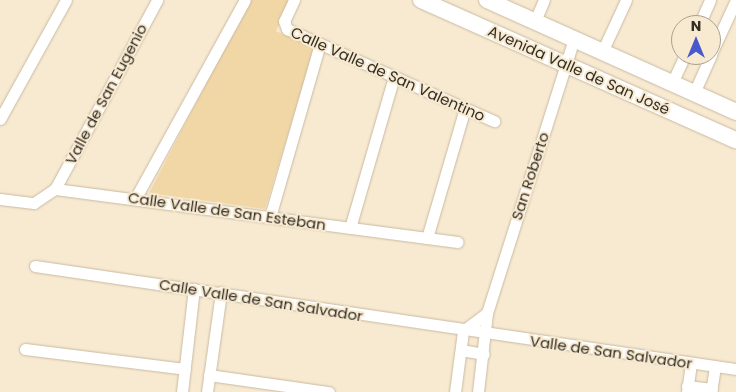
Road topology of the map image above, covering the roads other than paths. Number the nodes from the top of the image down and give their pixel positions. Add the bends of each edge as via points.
1 (66, 0) edge
2 (157, 0) edge
3 (245, 0) edge
4 (294, 0) edge
5 (421, 0) edge
6 (487, 0) edge
7 (544, 0) edge
8 (626, 0) edge
9 (710, 0) edge
10 (736, 0) edge
11 (703, 15) edge
12 (535, 21) junction
13 (721, 33) edge
14 (574, 39) junction
15 (320, 44) junction
16 (602, 52) junction
17 (566, 64) junction
18 (680, 65) edge
19 (707, 65) edge
20 (394, 77) junction
21 (672, 83) junction
22 (694, 93) junction
23 (465, 108) junction
24 (736, 112) edge
25 (0, 119) edge
26 (494, 121) dead end
27 (736, 140) edge
28 (55, 189) junction
29 (0, 199) edge
30 (135, 199) junction
31 (270, 217) junction
32 (350, 228) junction
33 (427, 238) junction
34 (458, 242) dead end
35 (35, 266) dead end
36 (194, 289) junction
37 (221, 292) junction
38 (487, 313) junction
39 (463, 331) junction
40 (486, 334) junction
41 (25, 349) dead end
42 (461, 350) junction
43 (484, 354) junction
44 (690, 363) junction
45 (715, 366) junction
46 (185, 369) junction
47 (736, 369) edge
48 (209, 375) junction
49 (687, 389) edge
50 (711, 391) edge
51 (182, 392) edge
52 (206, 392) edge
53 (329, 392) edge
54 (455, 392) edge
55 (478, 392) edge

1 - 25 street
2 - 28 street, Valle de San Eugenio
3 - 30 street
4 - 15 street, Calle Valle de San Valentino via 284,24
5 - 17 street, Avenida Valle de San José
6 - 12 street, Avenida Valle de San José
7 - 12 street
8 - 16 street
9 - 11 street
10 - 13 street
12 - 14 street, Avenida Valle de San José
14 - 16 street, Avenida Valle de San José
14 - 17 street, San Roberto
15 - 20 street, Calle Valle de San Valentino
15 - 31 street
16 - 21 street, Avenida Valle de San José
17 - 27 street, Avenida Valle de San José
17 - 38 street, San Roberto
18 - 21 street
19 - 22 street
20 - 23 street, Calle Valle de San Valentino
20 - 32 street
21 - 22 street, Avenida Valle de San José
22 - 24 street, Avenida Valle de San José
23 - 26 street, Calle Valle de San Valentino
23 - 33 street
28 - 29 street via 34,203
28 - 30 street, Calle Valle de San Esteban
30 - 31 street, Calle Valle de San Esteban
31 - 32 street, Calle Valle de San Esteban
32 - 33 street, Calle Valle de San Esteban
33 - 34 street, Calle Valle de San Esteban
35 - 36 street, Calle Valle de San Salvador
36 - 37 street, Calle Valle de San Salvador
36 - 46 street
37 - 39 street, Calle Valle de San Salvador
37 - 48 street
38 - 39 street
38 - 40 street, San Roberto
39 - 40 street, Calle Valle de San Salvador
39 - 42 street
40 - 43 street, San Roberto
40 - 44 street, Valle de San Salvador
41 - 46 street
42 - 43 street
42 - 54 street
43 - 55 street, San Roberto
44 - 45 street, Valle de San Salvador
44 - 49 street
45 - 47 street, Valle de San Salvador
45 - 50 street
46 - 51 street
48 - 52 street
48 - 53 street
49 - 50 street

